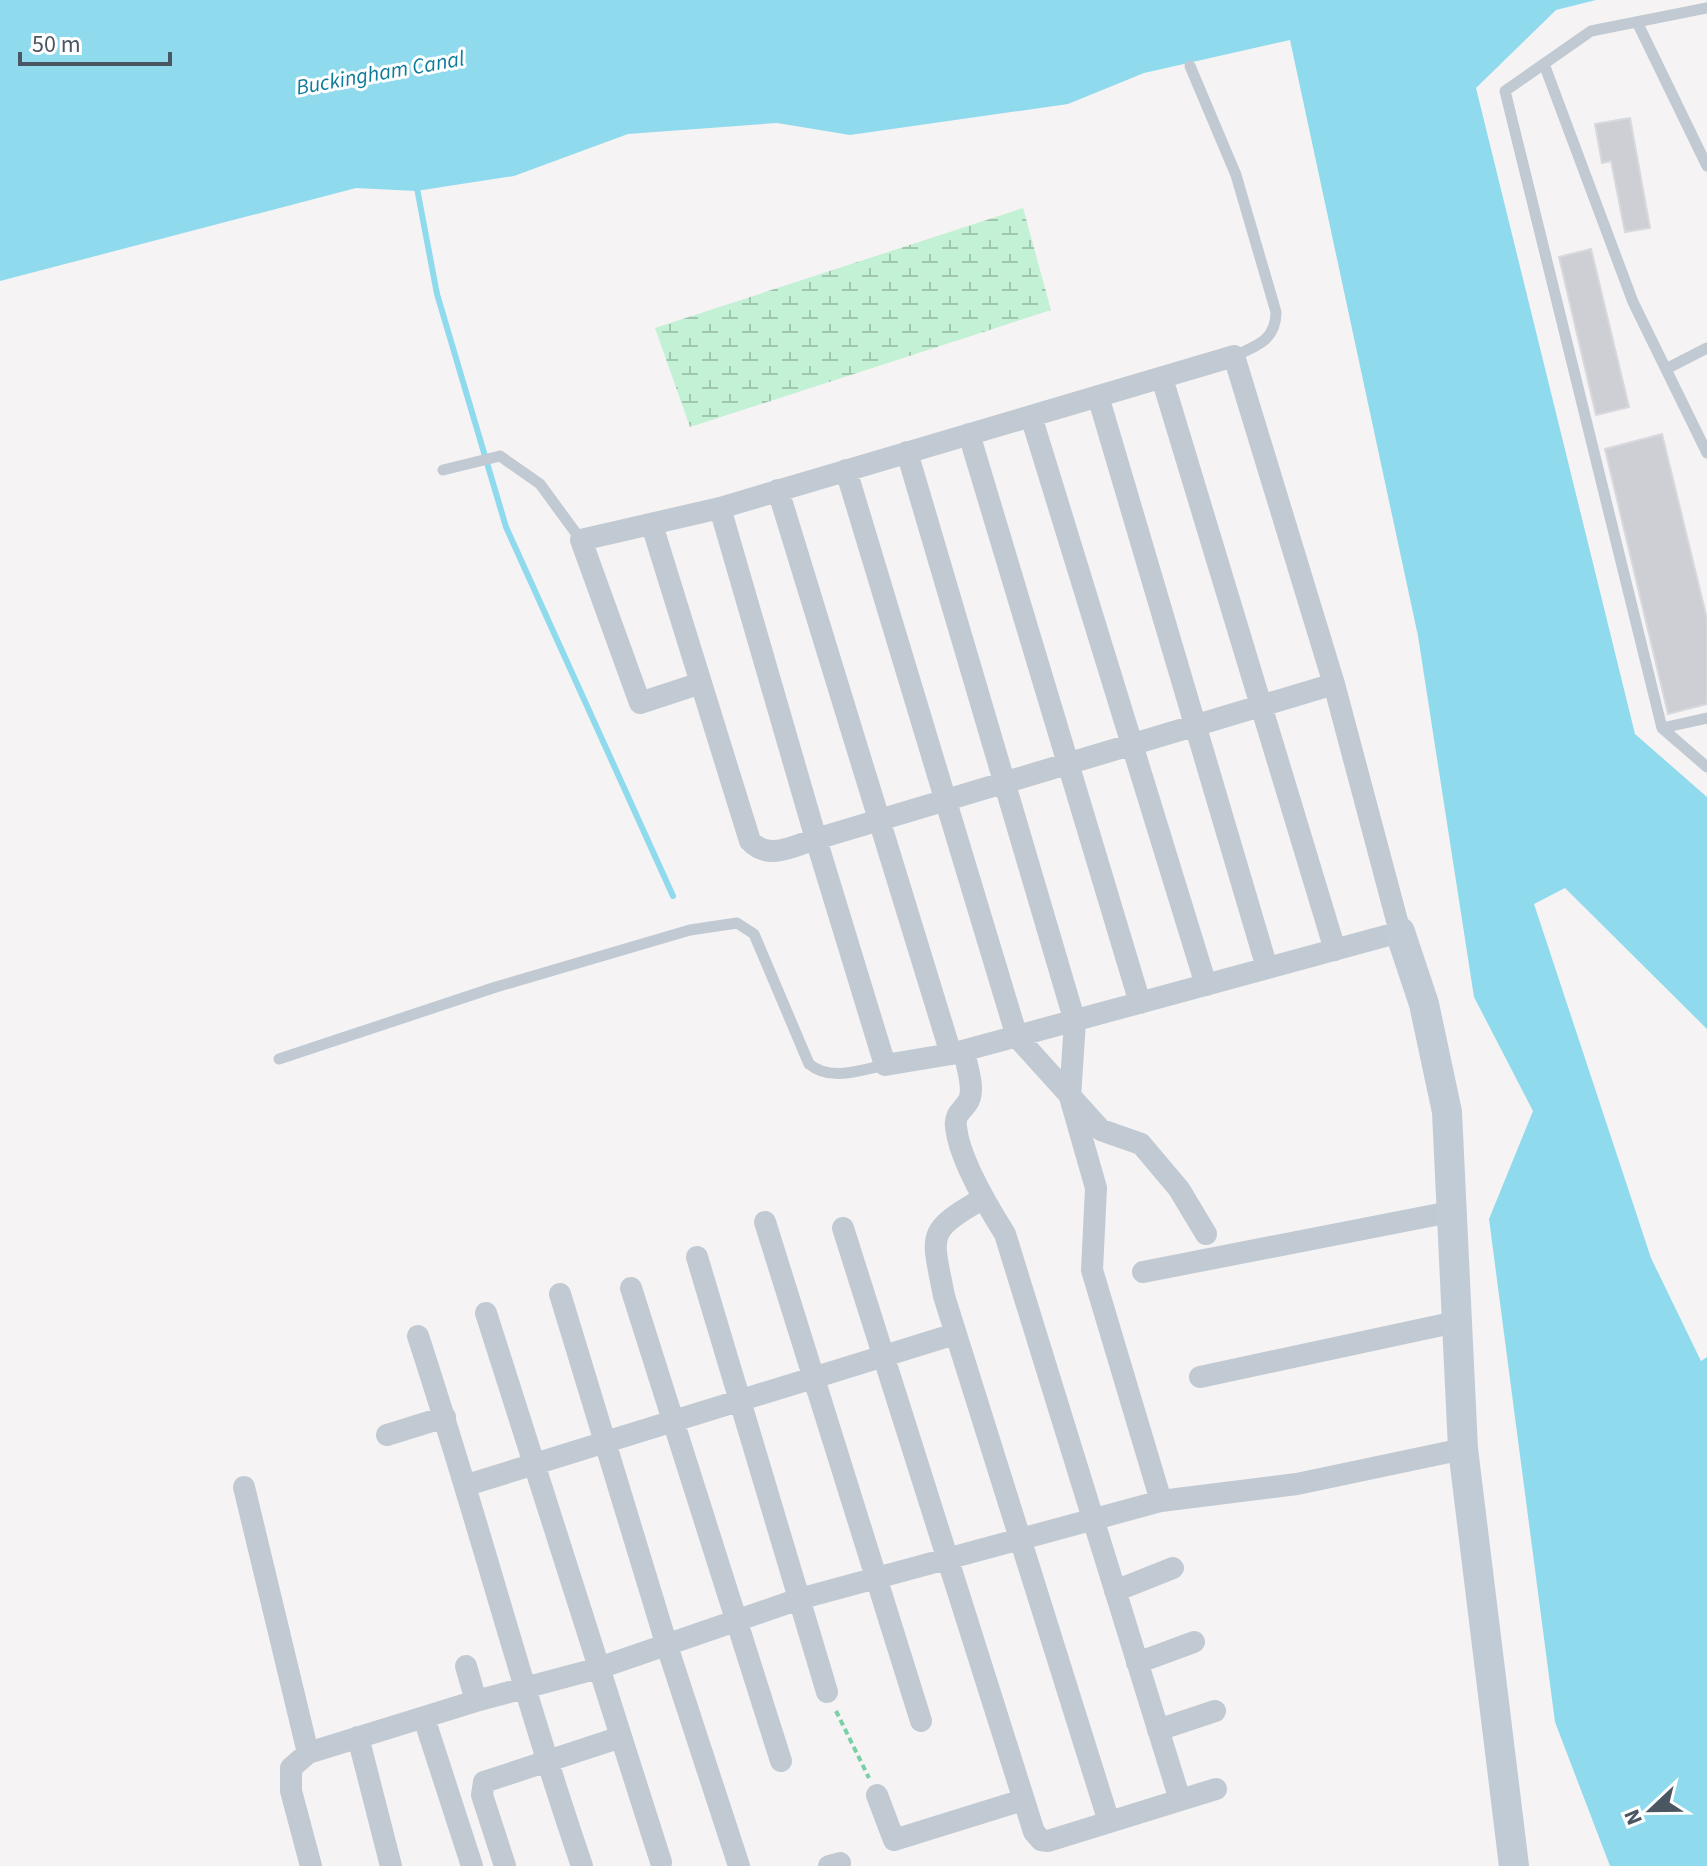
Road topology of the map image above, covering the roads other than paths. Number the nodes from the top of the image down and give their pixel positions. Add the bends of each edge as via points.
1 (1707, 8) edge
2 (1637, 22) junction
3 (1544, 64) junction
4 (1190, 66) dead end
5 (1707, 166) edge
6 (1707, 348) edge
7 (1234, 356) junction
8 (1666, 369) junction
9 (1162, 378) junction
10 (1098, 396) junction
11 (1031, 416) junction
12 (969, 434) junction
13 (907, 452) junction
14 (1707, 453) edge
15 (443, 470) dead end
16 (846, 470) junction
17 (778, 490) junction
18 (720, 508) junction
19 (652, 525) junction
20 (581, 540) junction
21 (701, 683) junction
22 (1334, 684) junction
23 (1260, 706) junction
24 (1707, 718) edge
25 (1197, 725) junction
26 (1662, 728) junction
27 (1133, 744) junction
28 (1068, 764) junction
29 (1707, 767) edge
30 (1003, 783) junction
31 (945, 801) junction
32 (879, 820) junction
33 (816, 839) junction
34 (1400, 932) junction
35 (1335, 950) junction
36 (1267, 968) junction
37 (1206, 985) junction
38 (1140, 1003) junction
39 (1075, 1022) junction
40 (1017, 1037) junction
41 (957, 1053) junction
42 (279, 1059) dead end
43 (885, 1065) junction
44 (1070, 1097) junction
45 (982, 1199) junction
46 (1450, 1212) junction
47 (765, 1222) dead end
48 (843, 1228) dead end
49 (1206, 1234) dead end
50 (697, 1257) dead end
51 (1143, 1272) dead end
52 (631, 1288) dead end
53 (560, 1294) dead end
54 (486, 1313) dead end
55 (1456, 1322) junction
56 (955, 1334) junction
57 (418, 1336) dead end
58 (883, 1357) junction
59 (1200, 1377) dead end
60 (814, 1378) junction
61 (742, 1401) junction
62 (445, 1417) junction
63 (672, 1422) junction
64 (387, 1435) dead end
65 (604, 1443) junction
66 (1463, 1449) junction
67 (534, 1464) junction
68 (467, 1485) junction
69 (244, 1487) dead end
70 (1161, 1501) junction
71 (1092, 1519) junction
72 (1019, 1539) junction
73 (945, 1559) junction
74 (1173, 1568) dead end
75 (874, 1577) junction
76 (1115, 1591) junction
77 (799, 1599) junction
78 (735, 1623) junction
79 (1194, 1642) dead end
80 (667, 1646) junction
81 (1137, 1663) junction
82 (466, 1666) dead end
83 (599, 1668) junction
84 (523, 1689) junction
85 (827, 1692) road end
86 (476, 1701) junction
87 (1215, 1711) dead end
88 (424, 1718) junction
89 (921, 1721) dead end
90 (1158, 1730) junction
91 (358, 1737) junction
92 (621, 1737) junction
93 (308, 1753) junction
94 (781, 1761) dead end
95 (547, 1762) junction
96 (1216, 1789) dead end
97 (877, 1795) road end
98 (1023, 1800) junction
99 (1180, 1800) junction
100 (1109, 1822) junction
101 (503, 1858) edge
102 (661, 1862) dead end
103 (471, 1864) edge
104 (311, 1866) edge
105 (391, 1866) edge
106 (582, 1866) edge
107 (739, 1866) edge
108 (1514, 1866) edge

1 - 2 lane
2 - 3 lane via 1591,31
2 - 5 lane
3 - 8 lane via 1616,258
3 - 26 lane via 1505,91
4 - 7 lane via 1236,175 1276,312 1270,336
6 - 8 lane
7 - 9 street
7 - 22 street
8 - 14 lane
9 - 10 street
9 - 23 street
10 - 11 street
10 - 25 street
11 - 12 street
11 - 27 street
12 - 13 street
12 - 28 street
13 - 16 street
13 - 30 street
15 - 20 lane via 500,456 540,484
16 - 17 street
16 - 31 street
17 - 18 street
17 - 32 street
18 - 19 street
18 - 33 street
19 - 20 street
19 - 21 street
20 - 21 street via 640,703
21 - 33 street via 750,841 759,850 773,852
22 - 23 street
22 - 34 street
23 - 25 street
23 - 35 street
24 - 26 lane
25 - 27 street
25 - 36 street
26 - 29 lane
27 - 28 street
27 - 37 street
28 - 30 street
28 - 38 street
30 - 31 street
30 - 39 street
31 - 32 street
31 - 40 street
32 - 33 street
32 - 41 street
33 - 43 street
34 - 35 street
34 - 46 street via 1424,1004 1447,1112
35 - 36 street
36 - 37 street
37 - 38 street
38 - 39 street
39 - 40 street
39 - 44 street
40 - 41 street
40 - 44 street
41 - 43 street
41 - 45 street via 971,1090 955,1126
42 - 43 lane via 496,987 690,930 737,923 754,934 809,1064 820,1073 839,1074
44 - 49 street via 1101,1130 1141,1144 1179,1189
44 - 70 street via 1096,1188 1092,1270
45 - 56 street via 944,1221 935,1238
45 - 71 street via 1005,1234
46 - 51 street
46 - 55 street
47 - 60 street
48 - 58 street
50 - 61 street
52 - 63 street
53 - 65 street
54 - 67 street
55 - 59 street
55 - 66 street
56 - 58 street
56 - 72 street
57 - 62 street
58 - 60 street
58 - 73 street
60 - 61 street
60 - 75 street
61 - 63 street
61 - 77 street
62 - 64 street
62 - 68 street
63 - 65 street
63 - 78 street
65 - 67 street
65 - 80 street
66 - 70 street via 1297,1484
66 - 108 street
67 - 68 street
67 - 83 street
68 - 84 street
69 - 93 street
70 - 71 street
71 - 72 street
71 - 76 street
72 - 73 street
72 - 100 street
73 - 75 street
73 - 98 street
74 - 76 street
75 - 77 street
75 - 89 street
76 - 81 street
77 - 78 street
77 - 85 street
78 - 80 street
78 - 94 street
79 - 81 street
80 - 83 street
80 - 107 street
81 - 90 street
82 - 86 street
83 - 84 street
83 - 92 street
84 - 86 street
84 - 95 street
86 - 88 street
87 - 90 street
88 - 91 street
88 - 103 street
90 - 99 street
91 - 93 street
91 - 105 street
92 - 95 street
92 - 102 street
93 - 104 street via 291,1768 291,1791
95 - 101 street via 484,1782 482,1795
95 - 106 street
96 - 99 street
97 - 98 street via 894,1840
98 - 100 street via 1041,1840
99 - 100 street
101 - 103 street

